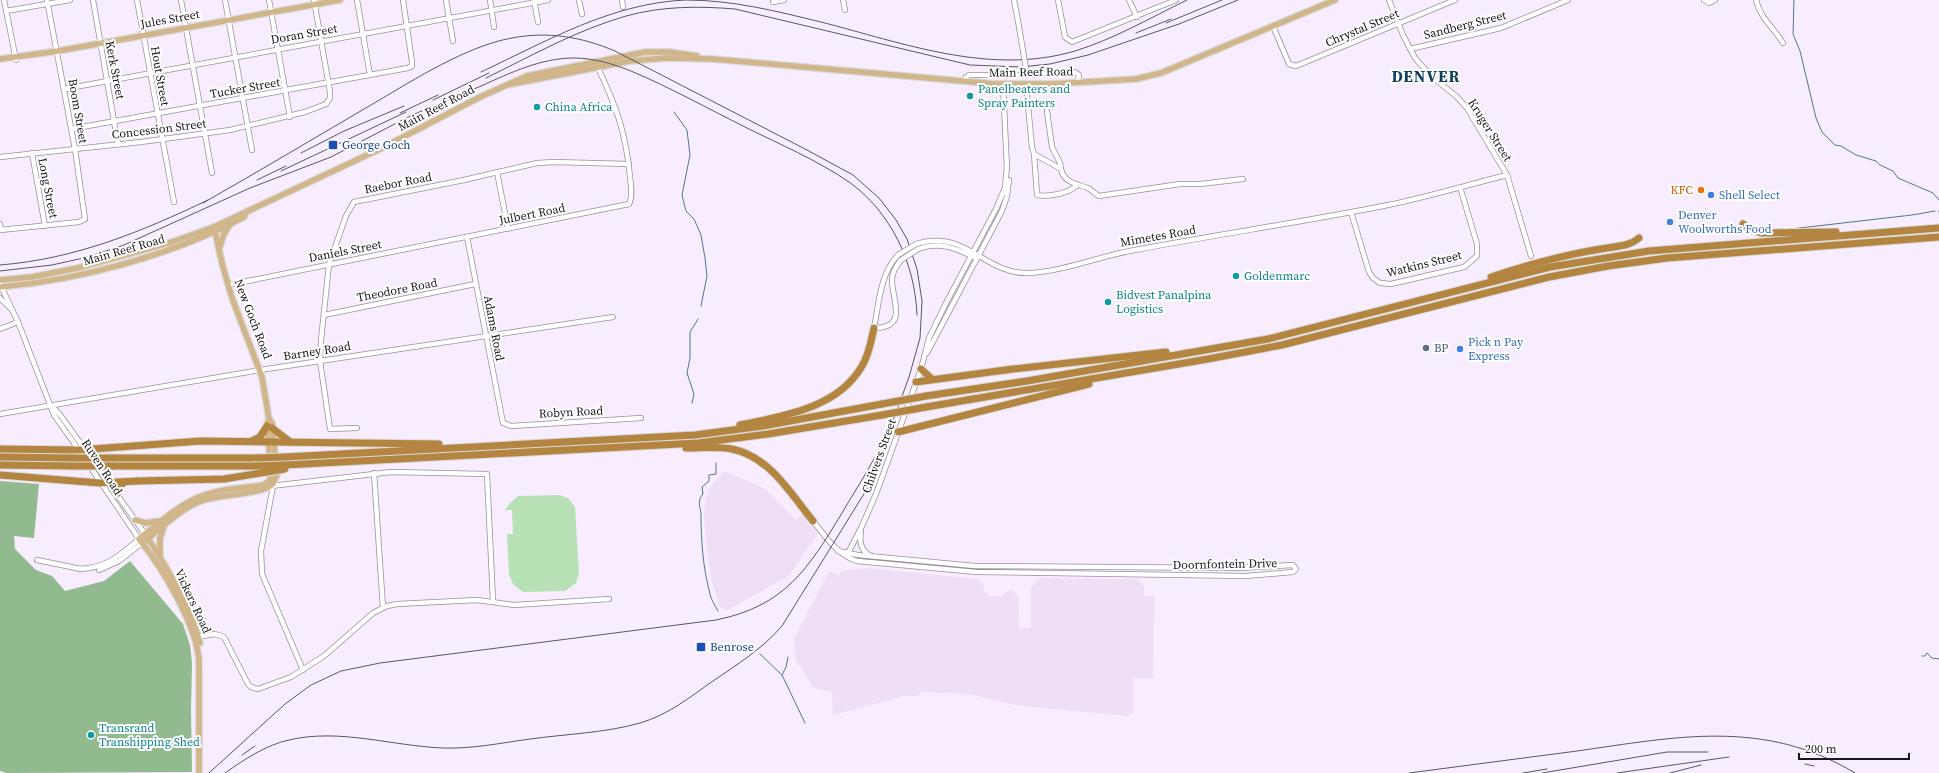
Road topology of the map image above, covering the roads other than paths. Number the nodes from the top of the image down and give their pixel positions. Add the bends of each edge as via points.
1 (4, 0) edge
2 (70, 0) edge
3 (93, 0) edge
4 (137, 0) edge
5 (181, 0) edge
6 (225, 0) edge
7 (269, 0) edge
8 (340, 0) edge
9 (357, 0) edge
10 (403, 0) edge
11 (446, 0) edge
12 (490, 0) edge
13 (548, 0) edge
14 (579, 0) edge
15 (622, 0) edge
16 (784, 0) edge
17 (843, 0) edge
18 (1014, 0) edge
19 (1058, 0) edge
20 (1129, 0) edge
21 (1176, 0) edge
22 (1335, 0) edge
23 (1389, 0) edge
24 (1455, 0) edge
25 (1568, 0) edge
26 (1704, 0) edge
27 (1715, 0) edge
28 (1756, 0) edge
29 (534, 1) edge
30 (48, 2) edge
31 (314, 2) edge
32 (773, 2) dead end
33 (623, 7) dead end
34 (491, 10) junction
35 (845, 10) dead end
36 (6, 11) junction
37 (271, 12) junction
38 (582, 14) dead end
39 (1137, 17) junction
40 (449, 18) junction
41 (228, 19) junction
42 (538, 22) dead end
43 (1398, 23) junction
44 (406, 26) junction
45 (1274, 26) junction
46 (186, 27) junction
47 (494, 27) dead end
48 (363, 34) junction
49 (143, 35) junction
50 (453, 41) dead end
51 (321, 42) junction
52 (100, 43) junction
53 (1782, 43) dead end
54 (1410, 49) junction
55 (277, 50) junction
56 (58, 51) junction
57 (235, 57) junction
58 (16, 58) junction
59 (0, 59) edge
60 (0, 63) edge
61 (192, 65) junction
62 (596, 65) junction
63 (150, 72) junction
64 (370, 75) junction
65 (1027, 75) junction
66 (107, 80) junction
67 (328, 82) junction
68 (964, 82) junction
69 (1078, 82) junction
70 (1003, 84) junction
71 (1026, 85) junction
72 (64, 89) junction
73 (285, 91) junction
74 (242, 98) junction
75 (200, 106) junction
76 (1047, 111) dead end
77 (157, 113) junction
78 (290, 117) junction
79 (114, 121) junction
80 (248, 126) junction
81 (71, 129) junction
82 (205, 134) junction
83 (162, 139) junction
84 (118, 144) junction
85 (75, 149) junction
86 (252, 150) dead end
87 (32, 153) junction
88 (1034, 154) junction
89 (0, 157) edge
90 (629, 164) junction
91 (1007, 166) junction
92 (1061, 169) junction
93 (497, 172) junction
94 (212, 173) dead end
95 (1506, 175) junction
96 (1243, 179) dead end
97 (1076, 186) junction
98 (1460, 187) junction
99 (174, 202) dead end
100 (1351, 212) junction
101 (246, 213) junction
102 (0, 224) edge
103 (230, 224) junction
104 (1743, 224) dead end
105 (46, 226) junction
106 (1939, 228) edge
107 (508, 229) junction
108 (1, 230) edge
109 (215, 230) junction
110 (1861, 233) junction
111 (207, 236) junction
112 (467, 237) junction
113 (1939, 237) edge
114 (1639, 238) dead end
115 (218, 247) junction
116 (972, 254) junction
117 (1531, 256) dead end
118 (978, 257) junction
119 (329, 264) junction
120 (0, 284) edge
121 (475, 284) junction
122 (228, 285) junction
123 (0, 298) edge
124 (1414, 301) junction
125 (12, 310) junction
126 (324, 315) junction
127 (613, 317) dead end
128 (18, 322) junction
129 (874, 328) junction
130 (0, 329) edge
131 (486, 336) junction
132 (1230, 346) junction
133 (924, 358) junction
134 (320, 361) junction
135 (921, 369) junction
136 (260, 370) junction
137 (1129, 373) junction
138 (932, 378) junction
139 (916, 382) junction
140 (51, 405) junction
141 (0, 414) edge
142 (640, 418) dead end
143 (503, 423) joint
144 (270, 424) junction
145 (357, 428) dead end
146 (898, 432) junction
147 (633, 439) junction
148 (250, 441) junction
149 (271, 441) junction
150 (290, 442) junction
151 (502, 444) junction
152 (636, 447) junction
153 (0, 449) edge
154 (82, 449) junction
155 (0, 457) edge
156 (0, 465) edge
157 (285, 467) junction
158 (374, 473) junction
159 (0, 475) edge
160 (108, 482) junction
161 (127, 482) junction
162 (100, 483) junction
163 (270, 485) junction
164 (117, 494) junction
165 (135, 520) junction
166 (813, 521) joint
167 (163, 523) junction
168 (862, 526) junction
169 (147, 536) junction
170 (141, 541) junction
171 (847, 556) junction
172 (873, 556) junction
173 (160, 557) junction
174 (37, 560) dead end
175 (609, 599) dead end
176 (493, 601) junction
177 (382, 608) junction
178 (196, 637) junction
179 (303, 670) junction
180 (199, 773) edge
181 (203, 773) edge

1 - 36 street
2 - 30 street
3 - 52 street, Kerk Street
4 - 49 street, Hout Street
5 - 46 street
6 - 41 street
7 - 37 street
8 - 31 main road, Jules Street
9 - 48 street
10 - 44 street
11 - 40 street
12 - 34 street
13 - 29 street, Doran Street
14 - 38 street
15 - 33 street
16 - 32 street
17 - 35 street
18 - 65 street, bridge
19 - 39 street via 1064,38 1068,41 1075,42
20 - 39 street
21 - 39 street
22 - 45 main road, Main Reef Road
23 - 43 street, Kruger Street
24 - 43 street, Chrystal Street
25 - 54 street, Sandberg Street via 1501,28
26 - 27 street via 1709,3
28 - 53 street via 1763,18
29 - 34 street, Doran Street
29 - 42 street
30 - 36 street
30 - 56 street, Boom Street
31 - 37 main road, Jules Street
31 - 51 street
34 - 40 street, Doran Street
34 - 47 street
36 - 58 street
37 - 41 main road, Jules Street
37 - 55 street
40 - 44 street, Doran Street
40 - 50 street
41 - 46 main road, Jules Street
41 - 57 street
43 - 45 street, Chrystal Street via 1292,66
43 - 54 street, Kruger Street
44 - 48 street, Doran Street
44 - 64 street, Tucker Street via 412,65
45 - 69 main road, Main Reef Road via 1151,76
46 - 49 main road, Jules Street
46 - 61 street
48 - 51 street, Doran Street
48 - 64 street
49 - 52 main road, Jules Street
49 - 63 street, Hout Street
51 - 55 street, Doran Street
51 - 67 street
52 - 56 main road, Jules Street
52 - 66 street, Kerk Street
54 - 95 street, Kruger Street via 1427,72 1467,108
55 - 57 street, Doran Street
55 - 73 street
56 - 58 main road, Jules Street
56 - 72 street, Boom Street
57 - 61 street, Doran Street
57 - 74 street
58 - 59 main road, Jules Street
58 - 60 main road, Jules Street
61 - 63 street, Doran Street
61 - 75 street
62 - 68 main road, Main Reef Road via 618,60 713,59
62 - 90 street via 613,98
62 - 101 main road, Main Reef Road via 507,85
63 - 66 street, Doran Street
63 - 77 street, Hout Street
64 - 67 street, Tucker Street
65 - 68 street via 969,75
65 - 69 street via 1075,72 1080,75
66 - 72 street, Doran Street
66 - 79 street, Kerk Street
67 - 73 street, Tucker Street
67 - 78 street, Concession Street via 330,98 326,104
68 - 70 main road, Main Reef Road
69 - 71 main road, Main Reef Road
70 - 71 main road, Main Reef Road
70 - 91 street, Chilvers Street
71 - 88 street
72 - 81 street, Boom Street
73 - 74 street, Tucker Street
73 - 78 street
74 - 75 street, Tucker Street
74 - 80 street
75 - 77 street, Tucker Street
75 - 82 street
76 - 92 street via 1052,147
77 - 79 street, Tucker Street
77 - 83 street, Hout Street
78 - 80 street, Concession Street
79 - 81 street, Tucker Street
79 - 84 street, Kerk Street
80 - 82 street, Concession Street
80 - 86 street
81 - 85 street, Boom Street
82 - 83 street, Concession Street
82 - 94 street
83 - 84 street, Concession Street
83 - 99 street, Hout Street
84 - 85 street, Concession Street
85 - 87 street, Concession Street
85 - 105 street, Boom Street via 84,220
87 - 89 street, Concession Street
87 - 105 street, Long Street
88 - 92 street
88 - 97 street via 1037,195 1062,193
90 - 93 street, Raebor Road via 537,163
90 - 107 street, Julbert Road via 630,202 626,205
91 - 116 street, Chilvers Street via 1006,184 1002,195
91 - 118 street, Chilvers Street via 1009,185 1006,200
92 - 97 street via 1063,176
93 - 107 street
93 - 119 street, Raebor Road via 354,202 346,216
95 - 98 street, Mimetes Road
95 - 117 street, Kruger Street
96 - 97 street via 1180,184 1102,196
98 - 100 street, Mimetes Road via 1404,202
98 - 100 street, Watkins Street via 1477,244 1476,256 1464,267 1391,284 1380,283 1373,278
100 - 118 street, Mimetes Road via 1134,250 1041,272 1009,270
101 - 103 main road, Main Reef Road via 244,217
101 - 109 main road, Main Reef Road
102 - 108 street
103 - 109 main road, Main Reef Road
103 - 115 main road
104 - 110 highway via 1752,230 1762,232
105 - 108 street
106 - 110 highway
107 - 112 street, Julbert Road
109 - 111 main road, Main Reef Road
109 - 115 main road, New Goch Road
109 - 120 main road, Main Reef Road via 78,268
110 - 124 highway via 1609,256 1550,266
111 - 115 main road
111 - 120 main road, Main Reef Road via 95,271 54,280
112 - 119 street, Daniels Street
112 - 121 street, Adams Road
113 - 137 highway via 1667,258 1586,269 1282,345
114 - 124 highway via 1628,244 1533,263
115 - 122 main road, New Goch Road
116 - 118 street, Mimetes Road
116 - 129 street, Mimetes Road, bridge via 958,244 946,240 928,240 898,255 885,275
116 - 129 street, bridge via 942,245 930,245 901,260 895,268 892,280 896,316 887,326
116 - 133 street, Chilvers Street via 935,324
118 - 133 street, Chilvers Street
119 - 122 street, Daniels Street
119 - 126 street, Raebor Road
120 - 125 street, Ruven Road
121 - 126 street, Theodore Road
121 - 131 street, Adams Road
122 - 136 main road, New Goch Road
123 - 125 street, Ruven Road
124 - 132 highway via 1300,331
125 - 128 street, Ruven Road
126 - 134 street, Raebor Road
127 - 131 street, Barney Road
128 - 130 street
128 - 140 street, Ruven Road
129 - 147 highway via 863,366 847,386 829,399 792,413 724,429
131 - 134 street, Barney Road
131 - 143 street, Adams Road
132 - 138 highway
132 - 147 highway, bridge via 732,431
133 - 135 street, Chilvers Street
134 - 136 street, Barney Road
134 - 145 street, Raebor Road via 330,429
135 - 138 highway
135 - 139 street, Chilvers Street
136 - 140 street, Barney Road
136 - 144 main road, New Goch Road
137 - 146 highway
137 - 152 highway, bridge via 732,439
138 - 139 highway
139 - 146 street, Chilvers Street
140 - 141 street, Barney Road
140 - 154 street, Ruven Road via 54,415
142 - 143 street, Robyn Road via 511,426
144 - 148 highway via 260,437
144 - 149 main road, New Goch Road
144 - 150 highway
146 - 168 street, Chilvers Street
147 - 151 highway
148 - 149 highway
148 - 154 highway via 182,442
149 - 150 highway
149 - 163 main road, New Goch Road
150 - 151 highway
151 - 155 highway, bridge via 257,458
152 - 157 highway
152 - 166 highway via 720,448 747,454 776,474
153 - 154 highway
154 - 160 street, Ruven Road
154 - 162 street, Ruven Road
156 - 157 highway, bridge
157 - 161 highway, bridge via 224,479
158 - 163 street
158 - 176 street via 487,474
158 - 177 street
159 - 162 highway
160 - 161 highway
160 - 162 highway
160 - 164 street, Ruven Road
161 - 164 highway via 120,485
162 - 170 street, Ruven Road
163 - 167 main road via 220,491 200,497 181,506
163 - 179 street via 262,551 262,574
164 - 165 street, Ruven Road
165 - 167 main road via 146,524
165 - 169 street, Ruven Road
166 - 171 street via 838,551
167 - 169 main road
167 - 173 main road
168 - 171 street, Chilvers Street
168 - 172 street via 862,547
169 - 170 main road
169 - 173 main road, Vickers Road
170 - 174 street via 119,562 90,571
170 - 178 main road, Vickers Road via 164,577
171 - 172 street, Doornfontein Drive
171 - 172 street, Doornfontein Drive via 857,561 976,572 1246,576 1293,572 1296,569 1293,565 1285,564 1238,568 975,566
173 - 178 main road, Vickers Road via 187,609
175 - 176 street via 514,605
176 - 177 street via 397,604
177 - 179 street
178 - 179 street via 215,634 224,637 245,679 254,688 266,687
178 - 180 main road, Vickers Road via 199,660
178 - 181 main road, Vickers Road via 202,661

